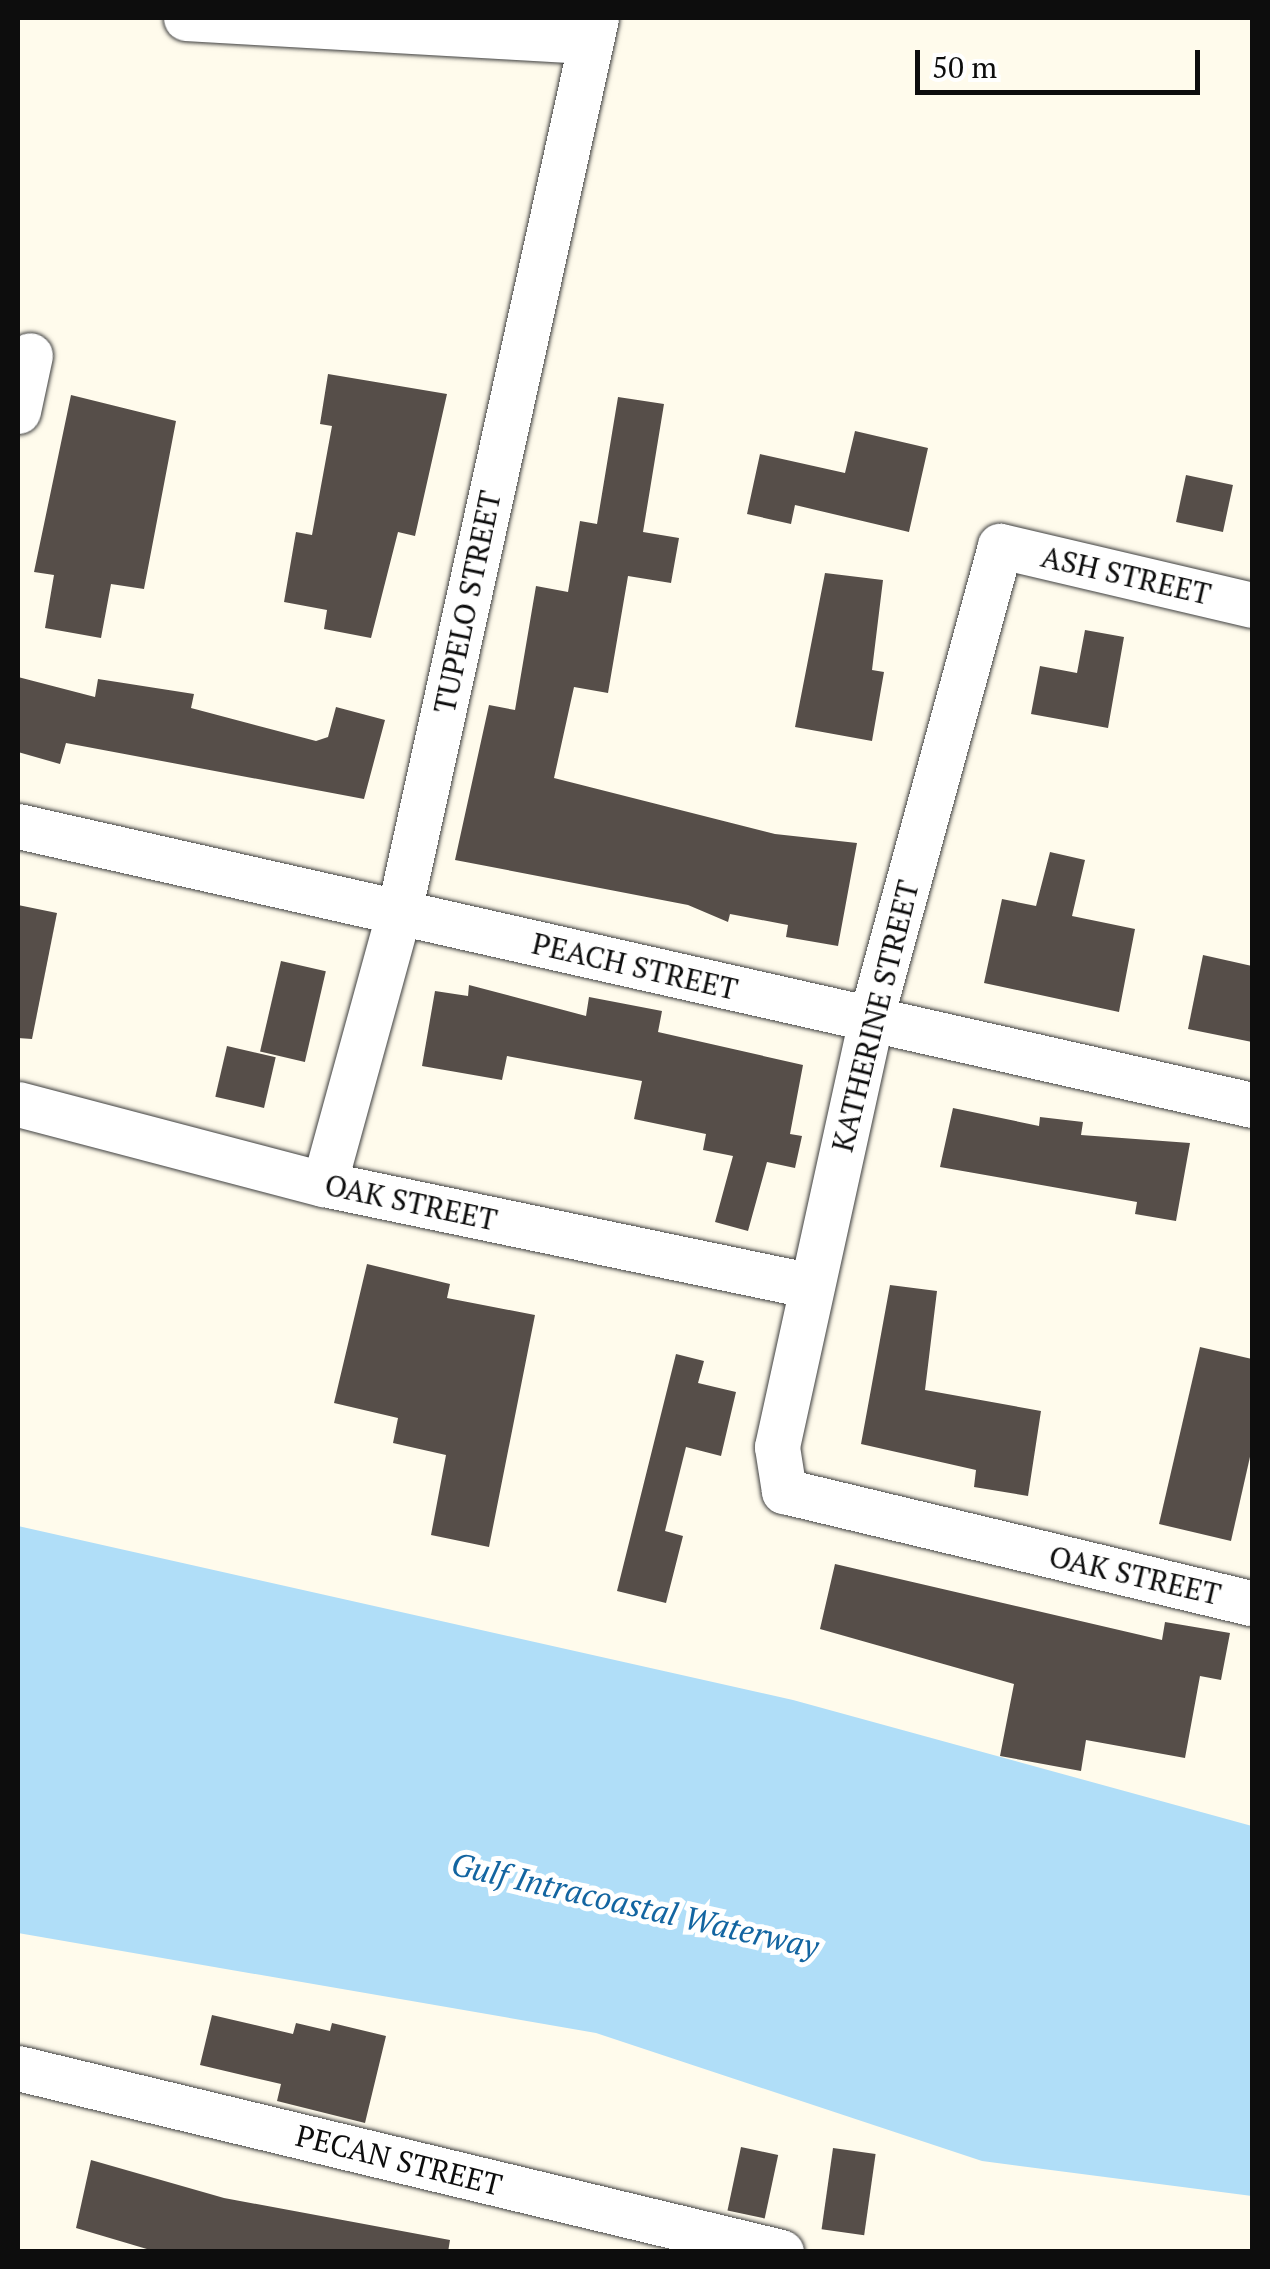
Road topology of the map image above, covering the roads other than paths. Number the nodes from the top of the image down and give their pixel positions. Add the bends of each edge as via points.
1 (186, 18) edge
2 (593, 29) edge
3 (30, 355) dead end
4 (18, 410) edge
5 (1000, 546) joint
6 (1252, 605) edge
7 (18, 826) edge
8 (399, 912) junction
9 (871, 1020) junction
10 (18, 1104) edge
11 (1252, 1105) edge
12 (324, 1184) junction
13 (809, 1285) junction
14 (784, 1491) joint
15 (1252, 1602) edge
16 (18, 2068) edge
17 (781, 2252) edge

1 - 2 street
2 - 8 street, TUPELO STREET
3 - 4 street
5 - 6 street, ASH STREET
5 - 9 street, KATHERINE STREET
7 - 8 street, PEACH STREET
8 - 9 street, PEACH STREET
8 - 12 street, TUPELO STREET
9 - 11 street, PEACH STREET
9 - 13 street, KATHERINE STREET
10 - 12 street, OAK STREET
12 - 13 street, OAK STREET
13 - 14 street, KATHERINE STREET via 776,1448
14 - 15 street, OAK STREET
16 - 17 street, PECAN STREET

